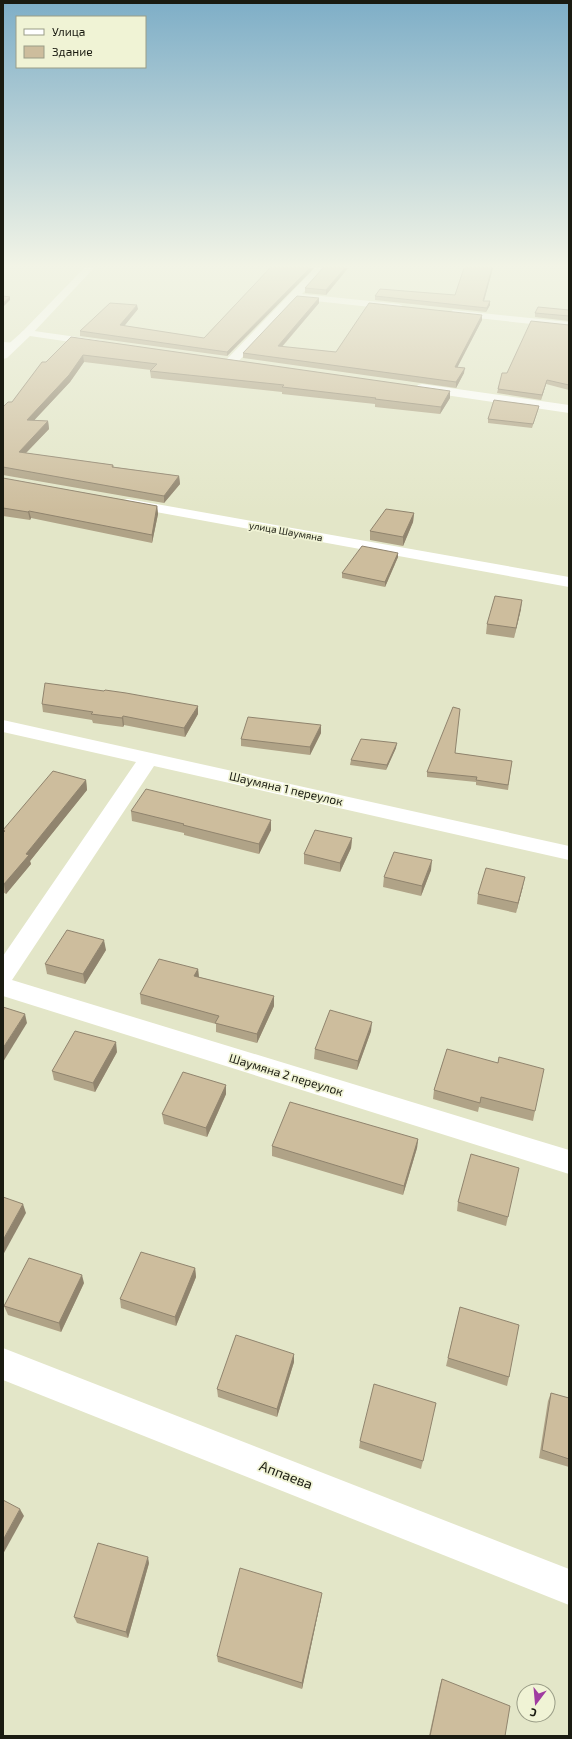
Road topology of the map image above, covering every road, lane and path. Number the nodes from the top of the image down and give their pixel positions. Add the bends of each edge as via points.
1 (243, 349) edge
2 (215, 360) edge
3 (231, 362) junction
4 (247, 364) edge
5 (412, 387) edge
6 (569, 409) edge
7 (113, 500) edge
8 (569, 582) edge
9 (3, 726) edge
10 (149, 758) junction
11 (569, 853) edge
12 (3, 975) edge
13 (3, 988) edge
14 (569, 1162) edge
15 (3, 1364) edge
16 (569, 1587) edge

1 - 3 street
2 - 3 street
3 - 4 street
5 - 6 street
7 - 8 street, улица Шаумяна
9 - 10 street, Шаумяна 1 переулок
10 - 11 street, Шаумяна 1 переулок
10 - 12 street
13 - 14 street, Шаумяна 2 переулок
15 - 16 street, Аппаева

